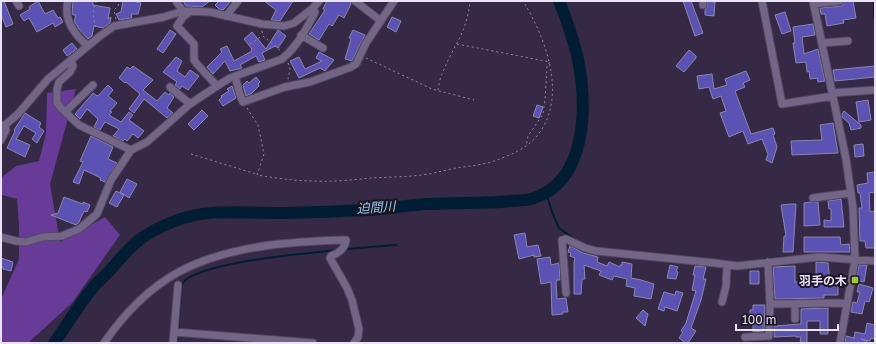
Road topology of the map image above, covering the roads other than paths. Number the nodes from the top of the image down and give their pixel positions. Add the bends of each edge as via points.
1 (68, 1) edge
2 (176, 1) edge
3 (238, 1) edge
4 (319, 1) edge
5 (355, 1) edge
6 (394, 1) edge
7 (762, 1) edge
8 (840, 1) edge
9 (813, 2) edge
10 (313, 8) junction
11 (187, 11) junction
12 (226, 16) junction
13 (381, 20) junction
14 (301, 35) junction
15 (848, 41) dead end
16 (822, 43) junction
17 (88, 46) junction
18 (323, 48) dead end
19 (71, 60) junction
20 (235, 76) junction
21 (93, 86) dead end
22 (217, 86) junction
23 (170, 87) dead end
24 (875, 90) edge
25 (833, 94) junction
26 (190, 104) junction
27 (65, 112) junction
28 (3, 125) edge
29 (1, 140) edge
30 (131, 150) junction
31 (851, 194) junction
32 (813, 198) dead end
33 (1, 237) edge
34 (855, 260) junction
35 (875, 261) edge
36 (768, 262) junction
37 (727, 265) junction
38 (178, 285) dead end
39 (566, 293) dead end
40 (722, 302) dead end
41 (770, 304) junction
42 (796, 304) junction
43 (847, 304) junction
44 (795, 318) dead end
45 (174, 332) junction
46 (745, 337) dead end
47 (104, 343) edge
48 (173, 343) edge
49 (313, 343) edge
50 (354, 343) edge
51 (840, 343) edge

1 - 17 street via 70,26
2 - 11 street
3 - 12 street
4 - 10 street
5 - 13 street
6 - 13 street
7 - 25 street via 782,104
8 - 9 street
9 - 16 street
10 - 12 street via 294,23 284,26
10 - 14 street via 315,12
11 - 12 street
11 - 17 street via 114,26
11 - 22 street via 177,26 194,44 194,60
13 - 20 street via 356,64 346,69 243,102
14 - 18 street
14 - 20 street via 286,56
15 - 16 street
16 - 25 street
17 - 19 street
19 - 27 street via 73,66 70,72 59,82 56,89 57,103
19 - 28 street via 48,79 18,114
20 - 22 street
21 - 27 street
22 - 26 street
23 - 26 street
24 - 25 street
25 - 31 street
26 - 30 street via 147,142
27 - 30 street via 79,125
28 - 29 street via 6,130
30 - 33 street via 111,180 96,214 79,228 62,236 42,237 26,242
31 - 32 street
31 - 34 street
34 - 35 street
34 - 36 street via 819,257
34 - 43 street
36 - 37 street
36 - 41 street
37 - 39 street via 596,251 566,239 562,240
37 - 40 street
38 - 45 street
41 - 42 street
41 - 46 street via 769,336
42 - 43 street
42 - 44 street
43 - 51 street
45 - 48 street
45 - 49 street
47 - 50 street via 142,299 170,277 191,265 217,255 257,247 322,240 346,240 341,251 330,258 347,288 354,307 360,334

